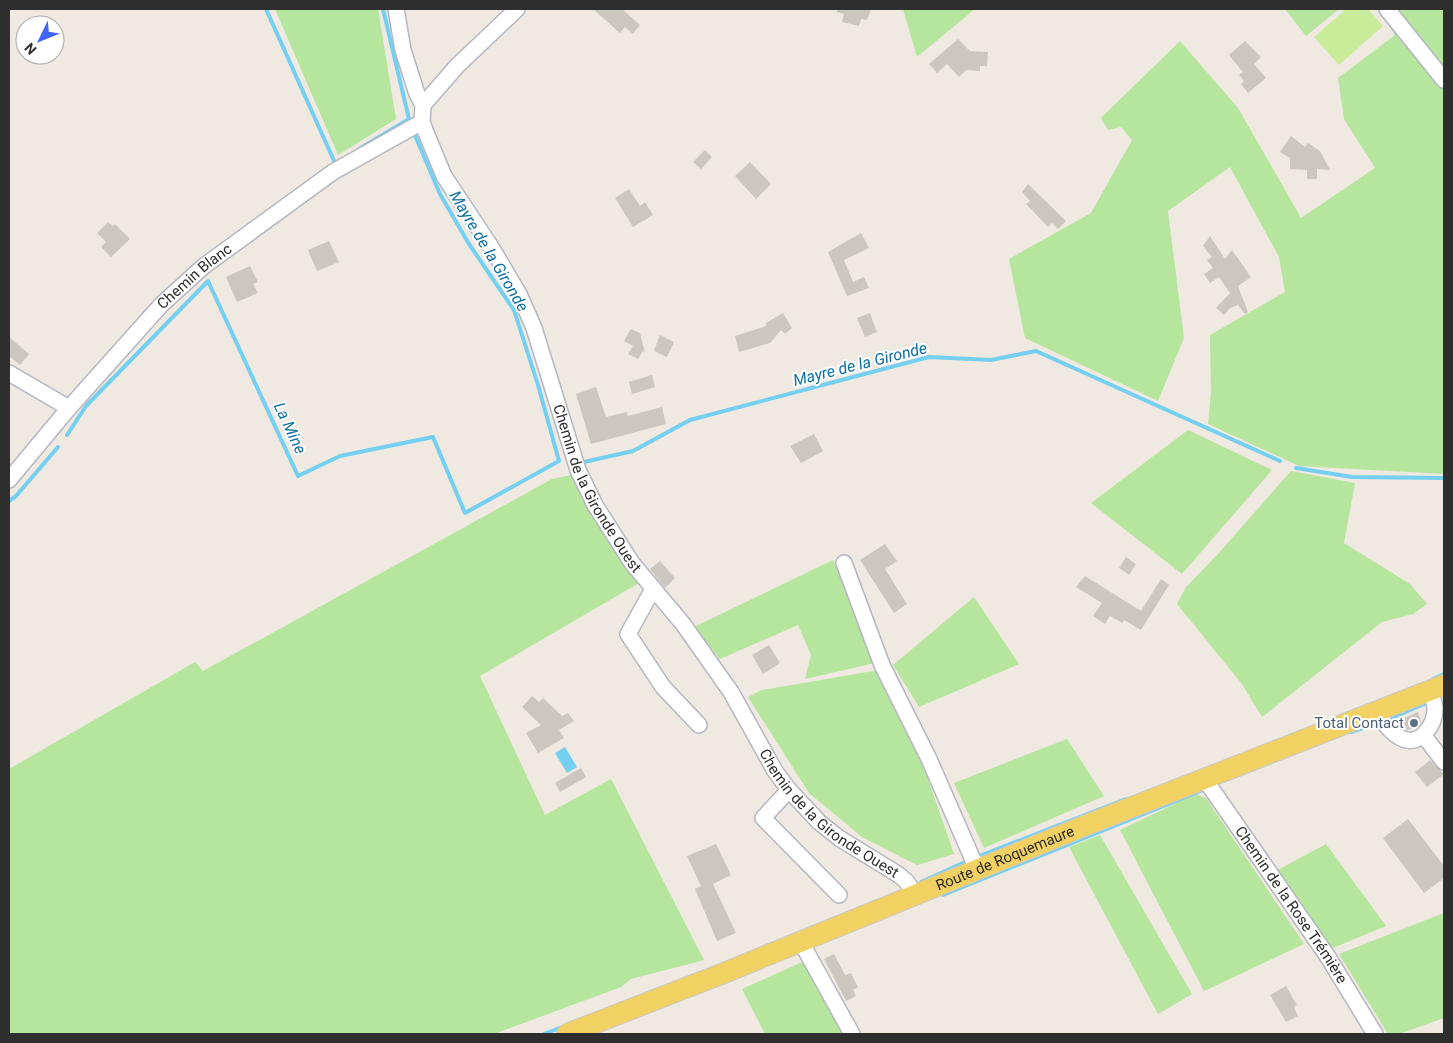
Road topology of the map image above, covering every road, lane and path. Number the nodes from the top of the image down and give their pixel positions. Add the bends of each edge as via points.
1 (396, 9) edge
2 (516, 9) edge
3 (1387, 9) edge
4 (1444, 80) edge
5 (423, 105) junction
6 (422, 122) junction
7 (9, 373) edge
8 (69, 408) junction
9 (9, 480) edge
10 (844, 563) dead end
11 (653, 588) junction
12 (1437, 688) edge
13 (1375, 712) junction
14 (699, 725) dead end
15 (1424, 736) junction
16 (1444, 762) edge
17 (1204, 778) junction
18 (789, 790) junction
19 (977, 869) junction
20 (839, 895) dead end
21 (915, 895) junction
22 (800, 942) junction
23 (567, 1034) edge
24 (852, 1034) edge
25 (1375, 1034) edge

1 - 5 street, Chemin de la Gironde Ouest via 403,50
2 - 5 street via 463,60
3 - 4 street
5 - 6 street, Chemin de la Gironde Ouest
6 - 8 street, Chemin Blanc via 333,172 204,266 162,304
6 - 11 street, Chemin de la Gironde Ouest via 444,176 519,294 534,328 578,470 594,505
7 - 8 street
8 - 9 street, Chemin Blanc
10 - 19 street via 882,665 929,759
11 - 14 street via 628,634 663,687
11 - 18 street, Chemin de la Gironde Ouest via 683,624 730,692
12 - 13 main road, Route de Roquemaure
12 - 15 street via 1436,709
13 - 15 street via 1392,732 1403,739
13 - 17 main road, Route de Roquemaure
15 - 16 street
17 - 19 main road, Route de Roquemaure
17 - 25 street, Chemin de la Rose Trémière via 1328,957
18 - 20 street via 763,818
18 - 21 street, Chemin de la Gironde Ouest via 819,822 899,875
19 - 21 main road, Route de Roquemaure
21 - 22 main road, Route de Roquemaure
22 - 23 main road, Route de Roquemaure
22 - 24 street

